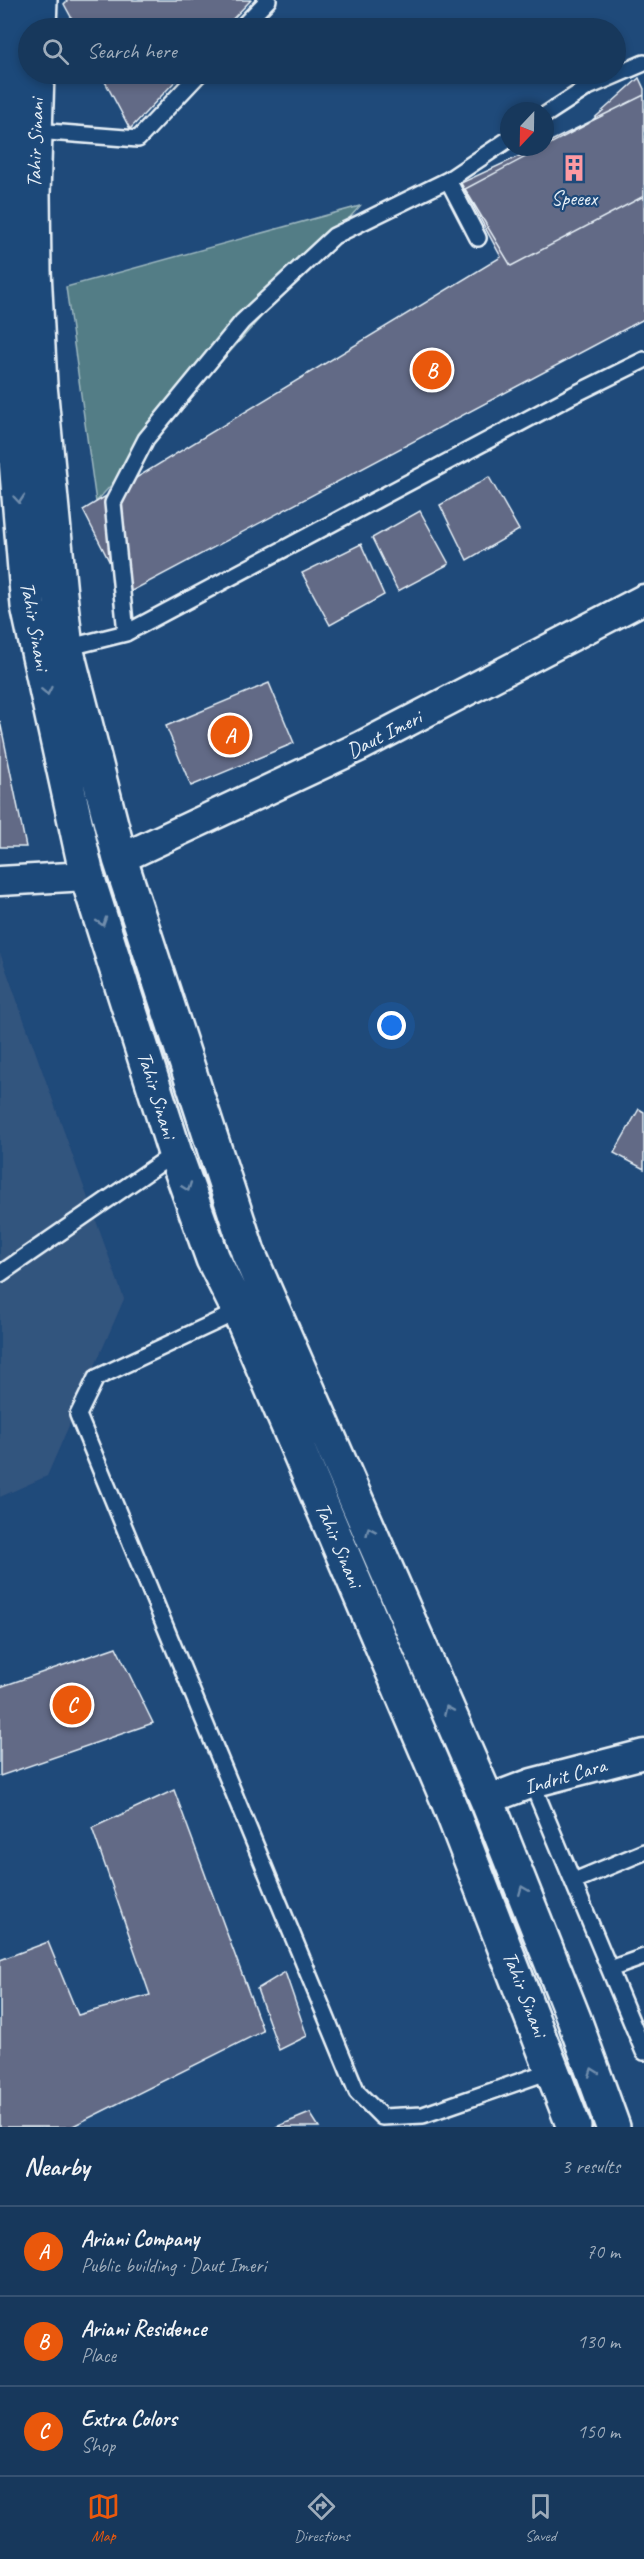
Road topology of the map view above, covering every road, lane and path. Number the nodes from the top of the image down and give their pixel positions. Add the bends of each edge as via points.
1 (14, 0) edge
2 (40, 0) edge
3 (268, 0) edge
4 (39, 18) edge
5 (251, 18) edge
6 (644, 63) edge
7 (626, 71) edge
8 (38, 84) edge
9 (190, 84) edge
10 (595, 84) edge
11 (554, 109) edge
12 (36, 131) junction
13 (500, 145) edge
14 (3, 168) edge
15 (448, 180) junction
16 (478, 238) dead end
17 (644, 360) edge
18 (644, 599) edge
19 (126, 633) junction
20 (66, 648) junction
21 (120, 859) junction
22 (87, 876) junction
23 (0, 881) edge
24 (175, 1153) junction
25 (0, 1274) edge
26 (239, 1311) junction
27 (644, 1754) edge
28 (532, 1783) junction
29 (487, 1800) junction
30 (644, 1852) edge
31 (574, 1881) junction
32 (644, 1957) edge
33 (610, 1969) junction
34 (644, 2052) edge
35 (554, 2070) junction
36 (574, 2127) edge
37 (613, 2127) edge

1 - 14 main road, Tahir Sinani
2 - 4 main road
3 - 5 lane
6 - 7 lane
8 - 12 main road, Tahir Sinani
9 - 12 lane via 138,139
10 - 11 lane
12 - 20 main road, Tahir Sinani via 37,328
13 - 15 lane
14 -> 22 main road, Tahir Sinani via 10,387 28,606
15 - 16 lane
15 - 19 lane via 334,236 242,322 146,439 113,503
17 - 19 lane
18 - 21 street, Daut Imeri via 361,747
19 - 20 lane
20 - 21 main road, Tahir Sinani
29 -> 21 main road, Tahir Sinani via 248,1252
22 - 23 street
22 -> 24 main road, Tahir Sinani
24 - 25 lane
24 -> 26 main road, Tahir Sinani via 213,1259
26 - 35 main road, Tahir Sinani via 446,1796
26 - 35 lane via 96,1378 78,1415 357,2092 382,2116 423,2115
27 - 28 street, Indrit Cara
28 - 29 street, Indrit Cara
28 - 31 lane
37 -> 29 main road, Tahir Sinani
30 - 31 lane
31 - 33 lane
32 - 33 lane
33 - 34 lane
35 - 36 main road, Tahir Sinani

